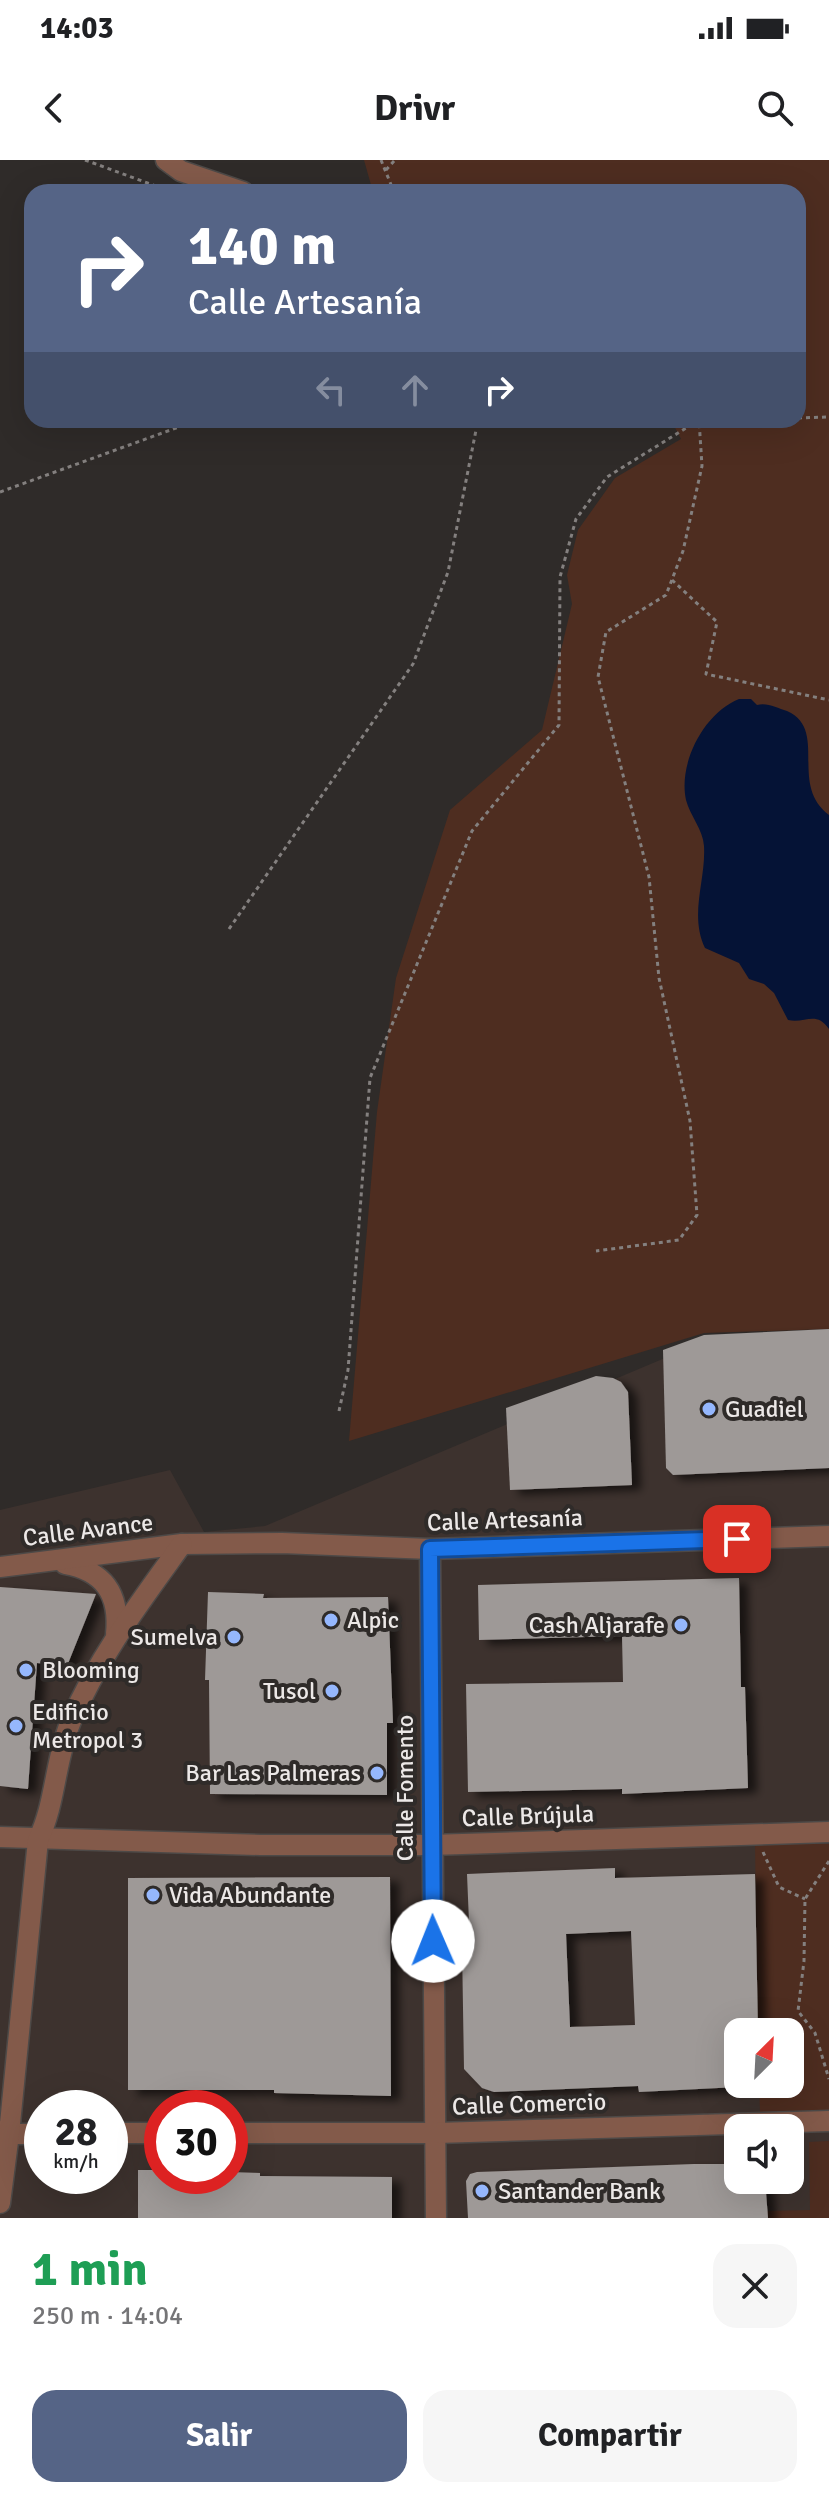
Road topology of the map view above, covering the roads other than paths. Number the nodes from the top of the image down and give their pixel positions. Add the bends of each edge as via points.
1 (166, 160) edge
2 (219, 184) edge
3 (829, 1536) edge
4 (182, 1544) junction
5 (430, 1549) junction
6 (49, 1561) junction
7 (0, 1567) edge
8 (115, 1638) junction
9 (829, 1832) edge
10 (0, 1837) edge
11 (38, 1840) junction
12 (431, 1845) junction
13 (829, 2121) edge
14 (5, 2132) edge
15 (248, 2133) edge
16 (437, 2133) junction
17 (0, 2203) edge
18 (436, 2218) edge

1 - 2 street
3 - 5 street, Calle Artesanía
4 - 5 street, Calle Artesanía
4 - 6 street, Calle Avance
4 - 8 street
5 - 12 street, Calle Fomento
6 - 7 street, Calle Avance
6 - 8 street via 86,1568 106,1584 118,1612
8 - 11 street via 70,1724
9 - 12 street, Calle Brújula
10 - 11 street
11 - 12 street, Calle Brújula
11 - 14 street
12 - 16 street, Calle Fomento
13 - 16 street, Calle Comercio
14 - 17 street
15 - 16 street, Calle Comercio
16 - 18 street, Calle Fomento

